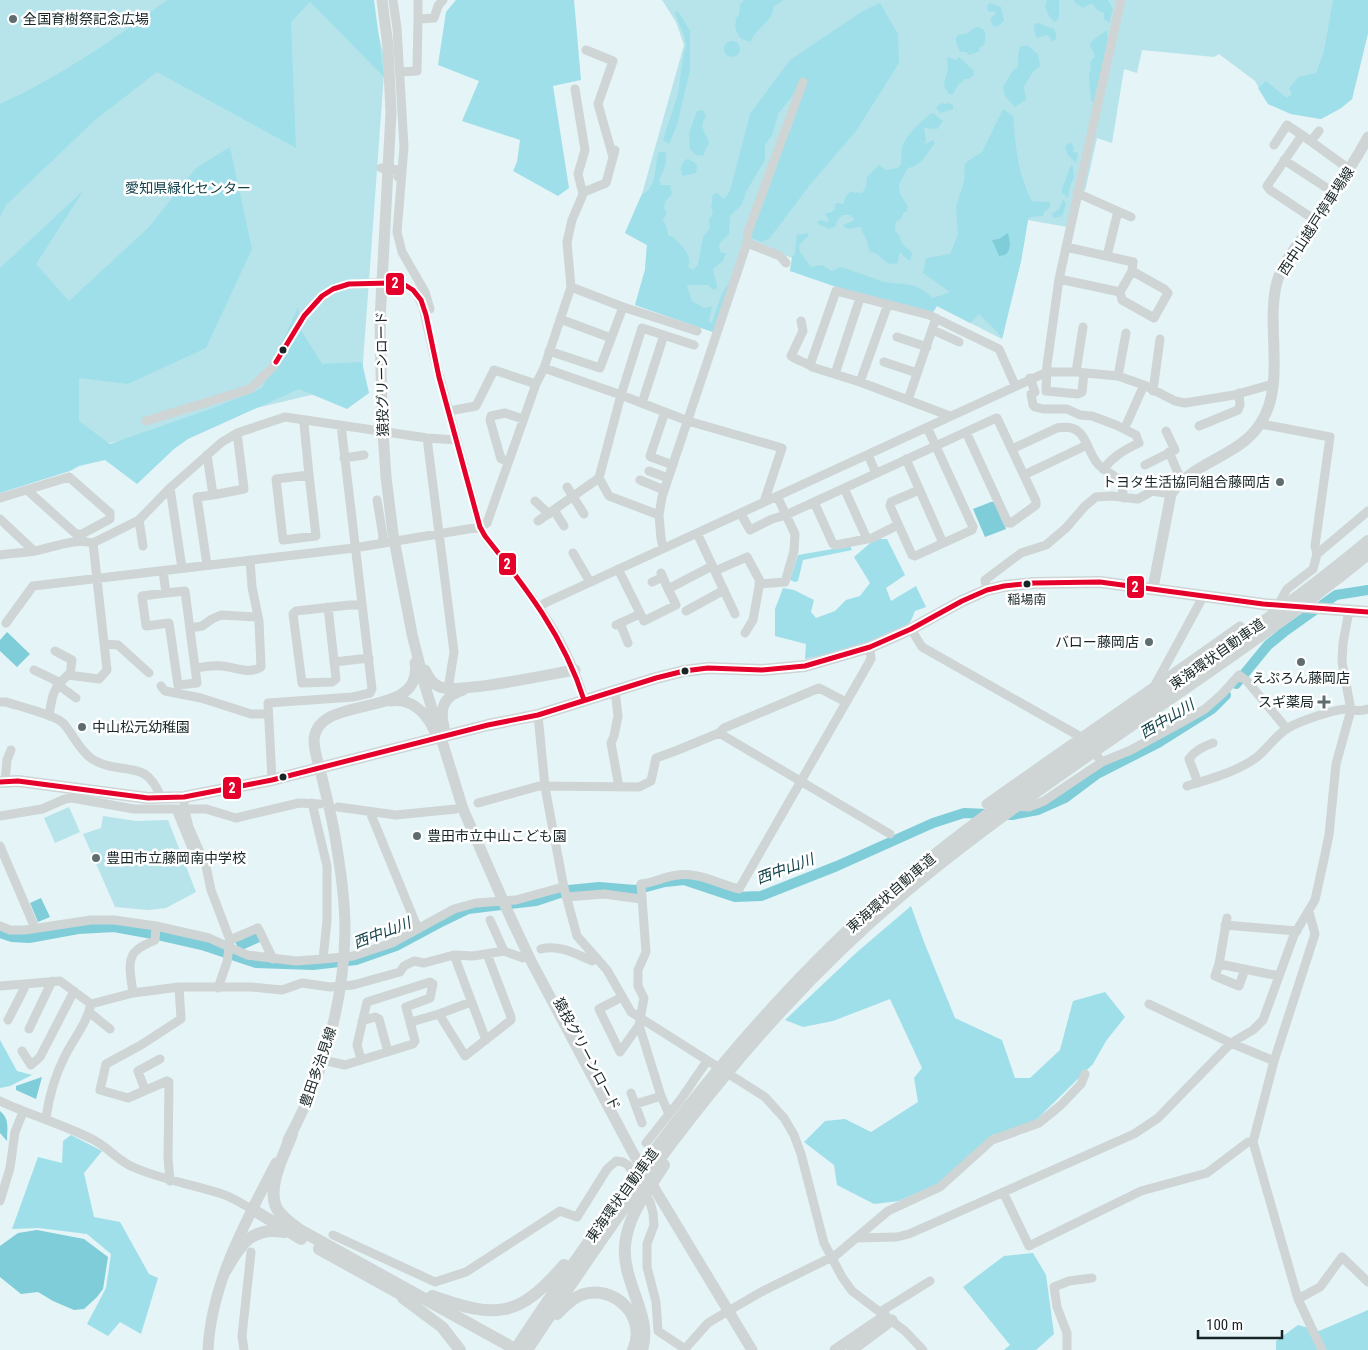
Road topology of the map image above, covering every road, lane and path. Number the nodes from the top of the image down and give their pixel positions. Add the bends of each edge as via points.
1 (382, 0) edge
2 (393, 0) edge
3 (418, 0) edge
4 (443, 0) edge
5 (1120, 0) edge
6 (418, 19) junction
7 (586, 50) dead end
8 (400, 72) junction
9 (802, 82) dead end
10 (575, 89) dead end
11 (1319, 130) dead end
12 (1302, 135) junction
13 (1368, 137) edge
14 (1311, 141) junction
15 (1274, 145) dead end
16 (1284, 160) junction
17 (381, 168) dead end
18 (1349, 169) junction
19 (401, 182) junction
20 (1333, 192) junction
21 (1077, 193) junction
22 (583, 194) junction
23 (1118, 211) junction
24 (1131, 217) dead end
25 (1315, 220) junction
26 (747, 244) junction
27 (1066, 247) junction
28 (1107, 256) junction
29 (786, 263) dead end
30 (1132, 271) junction
31 (1059, 279) junction
32 (570, 287) junction
33 (1120, 292) junction
34 (860, 298) junction
35 (888, 304) junction
36 (623, 307) junction
37 (936, 318) junction
38 (560, 319) junction
39 (801, 321) dead end
40 (1083, 327) dead end
41 (697, 330) dead end
42 (933, 330) junction
43 (1126, 333) dead end
44 (664, 335) junction
45 (897, 337) dead end
46 (611, 338) junction
47 (1160, 338) dead end
48 (959, 342) dead end
49 (694, 345) dead end
50 (927, 347) junction
51 (549, 351) junction
52 (884, 362) dead end
53 (810, 365) junction
54 (544, 368) junction
55 (1047, 372) junction
56 (1080, 372) junction
57 (917, 373) junction
58 (835, 374) junction
59 (1118, 376) junction
60 (1030, 378) junction
61 (860, 382) junction
62 (536, 384) junction
63 (1273, 384) junction
64 (1015, 385) junction
65 (1144, 385) junction
66 (1153, 391) junction
67 (1239, 393) junction
68 (621, 395) junction
69 (445, 396) junction
70 (908, 400) junction
71 (642, 403) junction
72 (449, 412) junction
73 (665, 412) junction
74 (950, 416) junction
75 (523, 419) junction
76 (305, 420) junction
77 (146, 421) dead end
78 (688, 421) junction
79 (1128, 423) dead end
80 (1261, 424) junction
81 (341, 425) junction
82 (1199, 426) dead end
83 (927, 427) junction
84 (1166, 431) dead end
85 (966, 432) junction
86 (237, 433) junction
87 (427, 438) junction
88 (457, 440) junction
89 (936, 445) junction
90 (1087, 445) junction
91 (1012, 449) junction
92 (1169, 452) junction
93 (207, 455) junction
94 (364, 455) dead end
95 (868, 455) junction
96 (344, 458) junction
97 (906, 459) junction
98 (508, 461) junction
99 (673, 465) junction
100 (1145, 465) dead end
101 (1103, 469) junction
102 (650, 471) dead end
103 (876, 473) junction
104 (1024, 475) junction
105 (309, 476) junction
106 (599, 478) junction
107 (668, 478) junction
108 (640, 480) dead end
109 (1181, 480) junction
110 (567, 487) dead end
111 (170, 488) junction
112 (844, 488) junction
113 (27, 490) junction
114 (664, 490) junction
115 (919, 490) junction
116 (1171, 494) junction
117 (213, 495) junction
118 (777, 496) junction
119 (573, 497) junction
120 (0, 498) edge
121 (1124, 498) junction
122 (377, 500) dead end
123 (535, 501) dead end
124 (764, 502) junction
125 (814, 502) junction
126 (1368, 511) edge
127 (551, 512) junction
128 (584, 514) dead end
129 (741, 514) junction
130 (659, 515) junction
131 (786, 515) junction
132 (0, 519) edge
133 (139, 520) junction
134 (538, 521) dead end
135 (564, 526) dead end
136 (898, 526) junction
137 (480, 527) junction
138 (697, 533) junction
139 (440, 535) junction
140 (316, 536) junction
141 (867, 539) junction
142 (1368, 541) edge
143 (93, 543) junction
144 (382, 543) junction
145 (943, 543) junction
146 (143, 546) dead end
147 (354, 548) junction
148 (663, 548) junction
149 (34, 551) junction
150 (319, 552) junction
151 (573, 552) dead end
152 (0, 554) edge
153 (1317, 554) junction
154 (1368, 554) edge
155 (250, 560) junction
156 (207, 565) junction
157 (182, 568) junction
158 (618, 569) junction
159 (713, 569) junction
160 (1341, 569) junction
161 (163, 571) junction
162 (96, 579) junction
163 (590, 582) junction
164 (652, 582) dead end
165 (759, 584) junction
166 (402, 585) junction
167 (1153, 588) junction
168 (668, 589) junction
169 (724, 590) junction
170 (987, 590) junction
171 (166, 593) junction
172 (1204, 595) junction
173 (362, 605) junction
174 (1276, 605) junction
175 (406, 606) junction
176 (328, 607) junction
177 (539, 608) junction
178 (1344, 611) junction
179 (686, 612) dead end
180 (1368, 612) edge
181 (640, 614) junction
182 (735, 614) dead end
183 (258, 617) junction
184 (6, 623) dead end
185 (190, 628) junction
186 (911, 629) junction
187 (745, 633) dead end
188 (628, 643) dead end
189 (104, 644) junction
190 (870, 647) junction
191 (54, 651) dead end
192 (369, 658) junction
193 (334, 662) junction
194 (195, 668) junction
195 (34, 670) dead end
196 (575, 670) junction
197 (149, 673) dead end
198 (70, 675) junction
199 (58, 683) junction
200 (449, 683) dead end
201 (161, 686) dead end
202 (470, 688) junction
203 (1152, 689) junction
204 (615, 690) junction
205 (76, 698) dead end
206 (584, 700) junction
207 (0, 702) edge
208 (846, 702) junction
209 (376, 703) junction
210 (1368, 709) edge
211 (1350, 710) junction
212 (268, 714) junction
213 (538, 715) junction
214 (49, 716) junction
215 (1287, 729) junction
216 (440, 731) junction
217 (718, 733) junction
218 (1081, 737) junction
219 (1213, 743) dead end
220 (11, 750) dead end
221 (1102, 762) junction
222 (319, 767) junction
223 (272, 780) junction
224 (3, 782) edge
225 (801, 782) junction
226 (1198, 783) junction
227 (1187, 786) dead end
228 (545, 787) junction
229 (619, 787) junction
230 (161, 798) junction
231 (186, 803) junction
232 (466, 805) junction
233 (338, 807) dead end
234 (370, 812) junction
235 (0, 816) edge
236 (890, 834) dead end
237 (0, 846) edge
238 (206, 866) junction
239 (565, 892) junction
240 (641, 898) junction
241 (512, 911) junction
242 (1309, 912) junction
243 (490, 920) dead end
244 (0, 926) edge
245 (156, 927) junction
246 (35, 928) junction
247 (418, 929) junction
248 (1297, 931) junction
249 (229, 946) junction
250 (541, 949) dead end
251 (504, 952) junction
252 (487, 954) junction
253 (454, 955) junction
254 (523, 958) dead end
255 (597, 958) junction
256 (273, 959) junction
257 (322, 960) junction
258 (1219, 964) junction
259 (1245, 969) junction
260 (1279, 976) junction
261 (52, 981) junction
262 (26, 985) junction
263 (0, 986) edge
264 (179, 988) junction
265 (218, 988) junction
266 (74, 991) junction
267 (133, 993) junction
268 (622, 997) junction
269 (471, 1002) junction
270 (1149, 1004) dead end
271 (90, 1008) junction
272 (777, 1009) junction
273 (439, 1014) junction
274 (8, 1020) dead end
275 (362, 1021) junction
276 (639, 1021) junction
277 (411, 1022) junction
278 (29, 1029) dead end
279 (110, 1029) dead end
280 (486, 1040) junction
281 (1231, 1043) junction
282 (22, 1050) dead end
283 (388, 1052) junction
284 (160, 1059) dead end
285 (323, 1060) junction
286 (361, 1060) junction
287 (707, 1061) junction
288 (1274, 1061) junction
289 (1085, 1074) dead end
290 (146, 1090) junction
291 (631, 1093) dead end
292 (661, 1096) junction
293 (0, 1101) edge
294 (636, 1104) junction
295 (23, 1112) junction
296 (669, 1114) junction
297 (46, 1118) junction
298 (642, 1123) dead end
299 (292, 1134) junction
300 (1253, 1142) junction
301 (646, 1143) dead end
302 (170, 1181) junction
303 (638, 1187) junction
304 (1003, 1192) junction
305 (0, 1201) edge
306 (252, 1209) junction
307 (298, 1233) junction
308 (333, 1235) dead end
309 (856, 1238) junction
310 (251, 1252) dead end
311 (831, 1258) junction
312 (226, 1270) junction
313 (1092, 1278) dead end
314 (930, 1280) dead end
315 (1368, 1282) edge
316 (395, 1286) junction
317 (1298, 1299) junction
318 (886, 1316) junction
319 (523, 1349) edge
320 (684, 1349) edge
321 (208, 1350) edge
322 (244, 1350) edge
323 (460, 1350) edge
324 (503, 1350) edge
325 (633, 1350) edge
326 (642, 1350) edge
327 (752, 1350) edge
328 (760, 1350) edge
329 (835, 1350) edge
330 (852, 1350) edge
331 (923, 1350) edge
332 (1067, 1350) edge
333 (1322, 1350) edge

1 - 166 main road, 猿投グリーンロード via 391,113 380,320 382,417 391,515
2 - 8 street
3 - 6 street
4 - 6 street via 434,18
5 - 21 street
6 - 8 street via 417,71
7 - 22 street via 613,61 598,104 614,153 606,183
8 - 19 street via 404,147
9 - 26 street via 748,232
10 - 22 street via 585,150 578,174
11 - 14 street
12 - 14 street
12 - 15 street via 1287,125
12 - 16 street
13 - 18 main road, 西中山越戸停車場線
14 - 18 street
16 - 20 street
16 - 25 street via 1267,186
17 - 19 street via 399,170 398,182
18 - 20 main road, 西中山越戸停車場線
19 - 69 street via 399,243 430,307 450,392
20 - 25 main road, 西中山越戸停車場線
21 - 23 street
21 - 27 street
22 - 32 street via 567,242
23 - 24 street
23 - 28 street
25 - 63 main road, 西中山越戸停車場線 via 1277,281
26 - 29 street via 780,256
26 - 78 street
27 - 28 street
27 - 31 street
28 - 30 street via 1133,262
30 - 33 street
30 - 33 street via 1168,293 1154,318 1122,300
31 - 33 street
31 - 55 street
32 - 36 street
32 - 38 street
34 - 35 street
34 - 53 street via 836,291
34 - 58 street
35 - 37 street
35 - 61 street
36 - 41 street
36 - 46 street
37 - 42 street
37 - 64 street via 999,349
38 - 46 street
38 - 51 street
39 - 53 street via 803,331 791,356
40 - 56 street
42 - 48 street
42 - 50 street
43 - 59 street
44 - 49 street
44 - 68 street via 642,328
44 - 71 street
45 - 50 street
46 - 51 street via 600,368
47 - 66 street
50 - 57 street
51 - 54 street
52 - 57 street
53 - 58 street
54 - 62 street
54 - 68 street
55 - 56 street
55 - 56 street via 1046,391 1078,394 1082,392
55 - 60 street
56 - 59 street
57 - 70 street
58 - 61 street
59 - 65 street
60 - 64 street
60 - 101 street via 1035,392 1031,398 1035,407 1067,409 1136,435 1139,443 1113,457
61 - 70 street
62 - 72 street via 494,370 476,406
62 - 75 street
63 - 67 street
63 - 80 main road, 西中山越戸停車場線 via 1269,408
64 - 74 street
65 - 66 street
65 - 79 street
66 - 67 street via 1185,403
67 - 82 street via 1238,410
68 - 71 street
68 - 106 street
69 - 72 street
69 - 77 street via 421,301 412,289 388,282 343,285 330,291 303,316 273,367 250,389
70 - 74 street
71 - 73 street
72 - 88 street
73 - 78 street
73 - 99 street via 650,456
74 - 83 street
75 - 98 street
75 - 98 street via 505,413 491,416 500,459
76 - 81 street
76 - 86 street via 285,417
76 - 105 street
78 - 99 street
78 - 124 street via 782,448
80 - 109 main road, 西中山越戸停車場線 via 1241,444
80 - 153 street via 1330,437 1315,546
81 - 87 street
81 - 96 street
83 - 89 street
83 - 95 street
84 - 92 street via 1175,450
85 - 89 street
85 - 91 street via 997,418
85 - 104 street via 1008,523 1036,505
86 - 93 street
86 - 117 street via 244,489
87 - 88 street
87 - 139 street
88 - 137 street
89 - 97 street
89 - 145 street via 973,527
90 - 91 street via 1079,432 1065,427
90 - 101 street
90 - 104 street
91 - 104 street
92 - 100 street
92 - 109 street
93 - 111 street
93 - 117 street
94 - 96 street
95 - 103 street
95 - 118 street
96 - 147 street
97 - 103 street
97 - 115 street
98 - 137 street via 488,520
99 - 107 street
101 - 121 street via 1119,480
102 - 107 street
103 - 112 street
105 - 140 street
105 - 140 street via 276,479 275,483 283,540
106 - 119 street
106 - 130 street via 609,496
107 - 114 street
108 - 114 street
109 - 116 main road, 西中山越戸停車場線
110 - 119 street
111 - 133 street
111 - 157 street
112 - 125 street
112 - 141 street
113 - 113 street via 69,477 110,513 110,519 76,534
113 - 120 street
114 - 130 street
115 - 136 street via 891,502
115 - 145 street
116 - 121 street via 1152,491 1138,499
116 - 167 main road, 西中山越戸停車場線
117 - 156 street via 197,497
118 - 124 street
118 - 131 street
119 - 127 street
119 - 128 street
121 - 170 street via 1096,497 1046,545 1021,553 985,580
122 - 144 street via 384,536
123 - 127 street
124 - 129 street
125 - 131 street
125 - 141 street via 833,544
126 - 153 street
127 - 134 street
127 - 135 street
129 - 131 street via 750,530
129 - 138 street
130 - 148 street
131 - 165 street via 795,534 785,582
132 - 149 street
133 - 143 street
133 - 146 street
136 - 141 street
136 - 145 street via 912,555
137 - 139 street
137 - 177 street
138 - 148 street
138 - 159 street
139 - 144 street
139 - 200 street via 454,652
140 - 150 street
142 - 160 highway, 東海環状自動車道
143 - 149 street via 70,542
143 - 162 street
144 - 147 street
147 - 150 street
147 - 173 street
148 - 158 street
149 - 152 street
150 - 155 street
151 - 163 street
153 - 174 street via 1313,569 1287,589
154 - 160 highway, 東海環状自動車道
155 - 156 street
155 - 183 street
156 - 157 street
157 - 161 street
158 - 163 street
158 - 181 street
159 - 165 street via 747,557 760,580
159 - 168 street
159 - 169 street
160 - 272 highway, 東海環状自動車道 via 1260,636 1041,788 861,925
161 - 162 street
161 - 171 street
162 - 184 street via 33,586
162 - 189 street
163 - 177 street
164 - 168 street via 662,575
165 - 187 street via 753,620
166 - 175 main road, 猿投グリーンロード
166 - 209 main road via 416,676 405,692
167 - 170 highway via 1100,582 1034,583
167 - 172 highway
168 - 181 street via 676,605 644,621
169 - 179 street
169 - 182 street
170 - 186 highway
171 - 185 street via 185,591
171 - 194 street via 142,596 146,626 170,623 178,685 197,683
172 - 174 highway
172 - 203 street
173 - 176 street
173 - 192 street
174 - 178 highway
174 - 203 street via 1273,626 1251,641 1240,626
175 - 202 main road via 431,680 440,687
175 - 216 main road, 猿投グリーンロード
176 - 193 street
176 - 193 street via 293,614 302,682 332,682 336,679
177 - 196 street
178 - 180 highway
178 - 211 street via 1342,662
181 - 188 street via 618,624
183 - 185 street via 221,616
183 - 194 street via 261,668 240,671 224,666
185 - 194 street
186 - 190 highway
186 - 218 street via 922,648
189 - 197 street via 118,645
189 - 198 street via 107,670 104,675 99,679
190 - 204 highway via 805,666 684,671
190 - 208 street via 871,659
191 - 198 street via 72,660
192 - 193 street
192 - 212 street via 370,693 268,703
195 - 199 street
196 - 202 main road
196 - 206 street
198 - 199 street
199 - 205 street
199 - 214 street
201 - 212 street via 166,691 251,714
202 - 216 main road via 450,696 443,704
203 - 218 street
204 - 206 highway
204 - 229 street via 618,716 611,743
206 - 213 highway
207 - 214 street
208 - 217 street via 819,688
208 - 225 street
209 - 216 main road via 394,700 413,705 424,712
209 - 222 main road, 豊田多治見線 via 336,715 322,724 314,738
210 - 211 street
211 - 215 street via 1314,718
211 - 242 street via 1336,764 1329,835 1315,900
212 - 223 street
213 - 222 highway
213 - 228 street
214 - 230 street via 62,722 90,758 111,767 145,773
215 - 221 street via 1239,675 1205,709 1131,750
215 - 226 street via 1257,756
216 - 232 main road, 猿投グリーンロード
217 - 225 street
217 - 229 street via 656,758 651,781 639,787
218 - 221 street
218 - 221 street via 986,804 1029,807 1064,789
219 - 226 street via 1190,756
220 - 224 street
222 - 223 highway
222 - 285 main road, 豊田多治見線 via 335,834 343,885 345,930 334,1026
223 - 231 highway
224 - 230 highway via 18,781
225 - 236 street
225 - 240 street via 739,889 686,874 641,886
226 - 227 street
228 - 229 street
228 - 232 street via 524,789
228 - 239 street
230 - 231 highway
231 - 238 street via 184,808 189,828
231 - 257 street via 236,818 299,803 316,803 327,866 328,921
232 - 234 street via 396,814
232 - 241 main road, 猿投グリーンロード
233 - 234 street
234 - 247 street
235 - 238 street via 42,809 72,798 134,809 177,809 200,866
237 - 246 street
238 - 249 street
239 - 240 street
239 - 247 street via 476,903 454,909
239 - 255 street via 577,936
240 - 276 street via 646,952 638,970 638,986 644,998
241 - 327 main road, 猿投グリーンロード via 564,1026 632,1153
241 - 328 main road, 猿投グリーンロード via 637,1147
242 - 248 street
242 - 288 street via 1315,934
243 - 251 street
244 - 246 street via 10,930
245 - 246 street via 114,920 90,920
245 - 249 street via 209,938
245 - 267 street via 155,939 132,956
247 - 257 street via 392,943 353,956
248 - 258 street via 1226,922
248 - 260 street
249 - 256 street via 247,954
249 - 256 street via 258,928
249 - 265 street
250 - 255 street via 570,951 592,961
251 - 252 street
251 - 254 street
252 - 253 street
252 - 280 street via 511,1020
253 - 265 street via 424,964 414,962 404,966 400,972 353,985 330,987 302,983 282,990
253 - 269 street
255 - 268 street
256 - 257 street
258 - 259 street
258 - 259 street via 1215,976 1240,986
259 - 260 street
260 - 281 street via 1263,1020
261 - 262 street
261 - 266 street via 60,981
261 - 278 street
262 - 263 street
262 - 274 street
264 - 265 street
264 - 267 street
264 - 290 street via 181,1019 106,1064 100,1090 128,1098
266 - 271 street
266 - 282 street via 40,1057 31,1065
267 - 271 street
268 - 276 street
268 - 276 street via 599,1009 620,1052
269 - 273 street
269 - 280 street
270 - 281 street
271 - 279 street
271 - 297 street via 59,1071
272 - 303 highway, 東海環状自動車道
272 - 303 highway, 東海環状自動車道 via 696,1096
273 - 277 street
273 - 280 street via 467,1058
275 - 277 street via 369,1000 430,982 434,985 430,998 406,1007
275 - 283 street via 379,1019
275 - 286 street via 357,1045
276 - 287 street
276 - 292 street
277 - 283 street via 414,1044
281 - 288 street
281 - 304 street via 1150,1124
283 - 286 street
284 - 290 street via 138,1071
285 - 286 street via 342,1065
285 - 299 main road, 豊田多治見線
287 - 296 street
287 - 311 street via 765,1097 789,1126 801,1154 819,1228
288 - 300 street
289 - 309 street via 1081,1084 1039,1123 992,1140 940,1187 888,1211
290 - 302 street via 169,1082
291 - 294 street
292 - 294 street
292 - 296 street
293 - 295 street
294 - 298 street
295 - 297 street
295 - 305 street via 15,1132 10,1168
296 - 301 street
297 - 302 street via 95,1140 133,1167
299 - 306 main road, 豊田多治見線
299 - 307 highway via 273,1192 280,1213
300 - 304 street via 1248,1142 1207,1173 1141,1191 1029,1246
300 - 317 street
302 - 306 street via 221,1194
303 - 316 highway via 587,1237 551,1280 522,1304 500,1311 475,1310
303 - 319 highway, 東海環状自動車道
303 - 326 highway via 624,1248 627,1273 644,1326
304 - 309 street via 909,1234
306 - 307 highway via 268,1213
306 - 312 main road, 豊田多治見線
307 - 312 highway via 278,1231 252,1236
307 - 316 highway
308 - 320 street via 435,1282 466,1272 560,1211 577,1217 607,1169 616,1161 623,1162 650,1202 653,1213 654,1225 647,1244 647,1267 656,1302 658,1331
309 - 311 street
310 - 322 street via 243,1317
311 - 318 street via 852,1291
311 - 320 street via 708,1323
312 - 321 main road, 豊田多治見線 via 218,1292
313 - 332 street via 1054,1287 1067,1333
314 - 318 street
315 - 317 street via 1342,1257 1320,1287
316 - 319 highway
316 - 323 highway via 436,1322
316 - 324 highway
317 - 333 street
318 - 329 main road
318 - 330 main road
318 - 331 street
319 - 325 highway via 565,1306 579,1296 594,1293 611,1295 629,1309 636,1331

